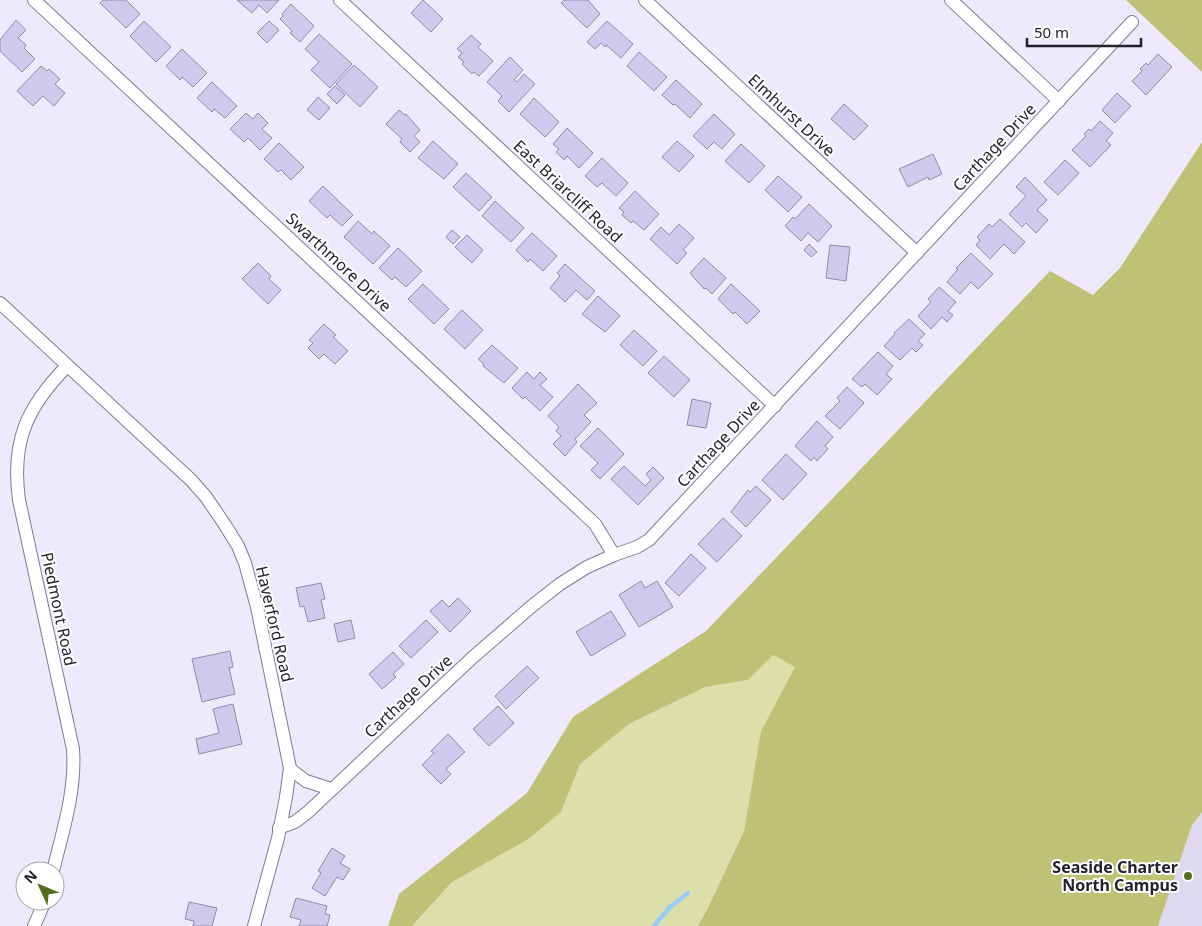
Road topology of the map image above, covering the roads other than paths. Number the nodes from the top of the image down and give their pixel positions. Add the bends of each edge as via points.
1 (34, 0) edge
2 (340, 0) edge
3 (645, 0) edge
4 (951, 0) edge
5 (1132, 22) dead end
6 (1059, 101) junction
7 (916, 253) junction
8 (0, 303) edge
9 (67, 366) junction
10 (775, 406) junction
11 (614, 554) junction
12 (290, 769) junction
13 (331, 789) junction
14 (279, 828) junction
15 (55, 861) edge
16 (41, 911) edge
17 (34, 926) edge
18 (254, 926) edge

1 - 11 street, Swarthmore Drive via 595,524
2 - 10 street, East Briarcliff Road
3 - 7 street, Elmhurst Drive
4 - 6 street
5 - 6 street, Carthage Drive
6 - 7 street, Carthage Drive
7 - 10 street, Carthage Drive
8 - 9 street, Haverford Road
9 - 12 street, Haverford Road via 191,480 210,502 238,546 257,607
9 - 15 street, Piedmont Road via 49,384 29,415 21,435 16,475 74,749 72,794
10 - 11 street, Carthage Drive via 649,540
11 - 13 street, Carthage Drive via 573,576 532,606
12 - 13 street via 306,781
12 - 14 street, Haverford Road
13 - 14 street, Carthage Drive via 295,822
14 - 18 street, Haverford Road
16 - 17 street

